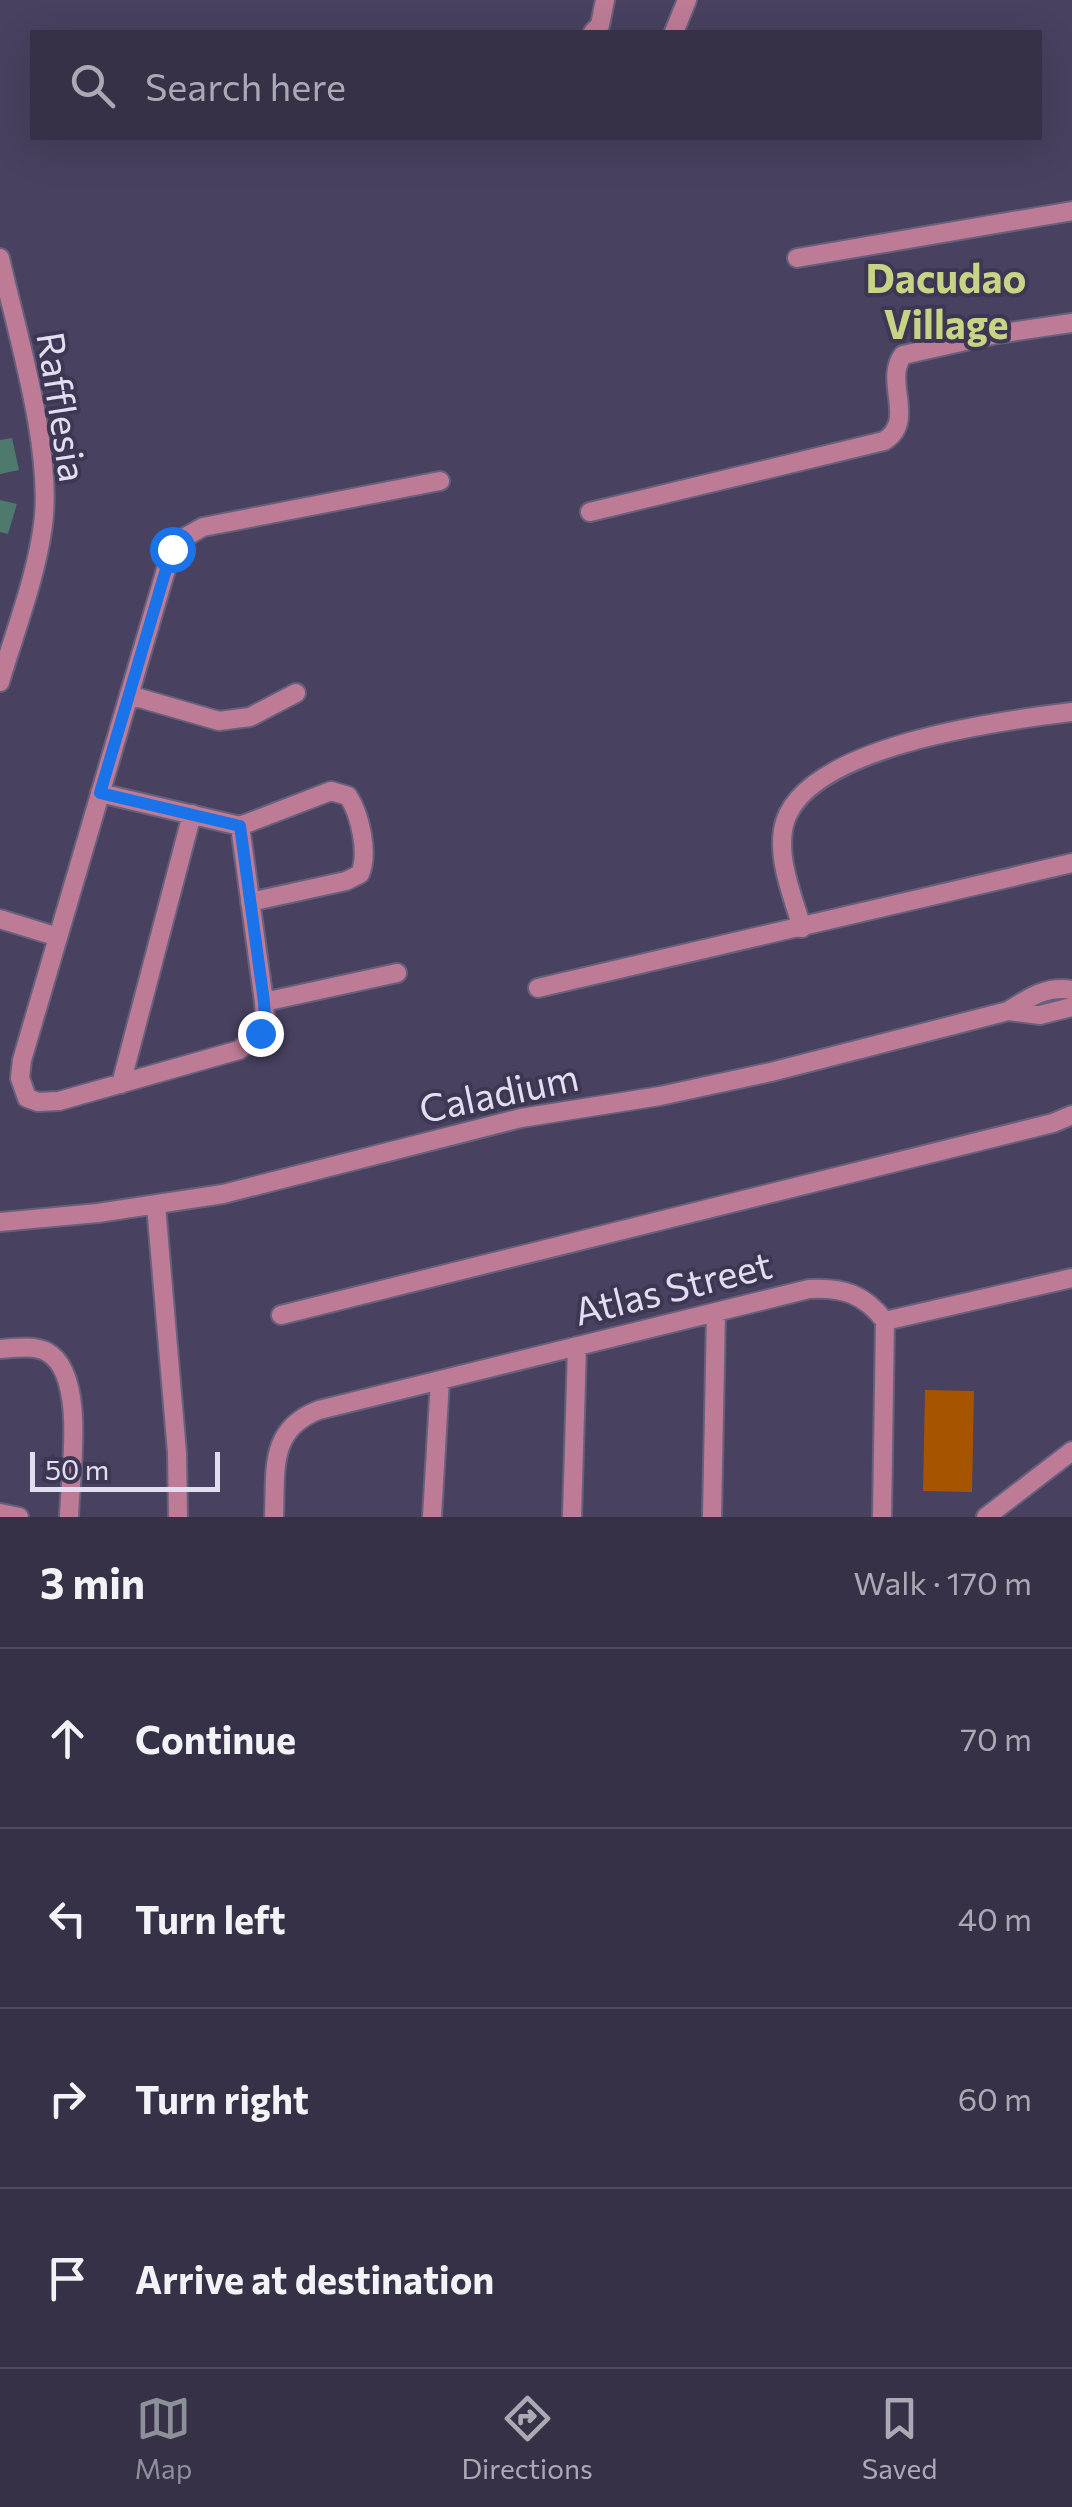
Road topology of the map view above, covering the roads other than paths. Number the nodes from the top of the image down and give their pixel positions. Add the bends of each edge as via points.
1 (605, 0) edge
2 (687, 0) edge
3 (595, 30) edge
4 (675, 30) edge
5 (1072, 211) edge
6 (0, 258) edge
7 (797, 258) dead end
8 (1072, 322) edge
9 (440, 481) dead end
10 (590, 512) dead end
11 (0, 682) edge
12 (296, 694) dead end
13 (128, 695) junction
14 (1072, 712) edge
15 (100, 793) junction
16 (192, 814) junction
17 (240, 826) junction
18 (1072, 863) edge
19 (250, 902) junction
20 (0, 919) edge
21 (802, 928) junction
22 (58, 937) junction
23 (397, 972) dead end
24 (538, 988) dead end
25 (1072, 990) edge
26 (264, 1002) junction
27 (1072, 1007) edge
28 (1008, 1011) junction
29 (122, 1084) junction
30 (1072, 1115) edge
31 (156, 1205) junction
32 (0, 1222) edge
33 (1072, 1278) edge
34 (716, 1312) junction
35 (281, 1315) dead end
36 (885, 1321) junction
37 (577, 1346) junction
38 (0, 1349) edge
39 (440, 1380) junction
40 (1072, 1452) edge
41 (0, 1514) edge
42 (20, 1517) edge
43 (69, 1517) edge
44 (178, 1517) edge
45 (274, 1517) edge
46 (432, 1517) edge
47 (572, 1517) edge
48 (712, 1517) edge
49 (882, 1517) edge
50 (986, 1517) edge

1 - 3 street
2 - 4 street
5 - 7 street
6 - 11 street, Rafflesia via 44,493 36,557
8 - 10 street via 903,354 896,370 899,424 884,441
9 - 13 street via 191,532 172,549
12 - 13 street via 250,718 219,722
13 - 15 street
14 - 21 street via 954,728 844,767 814,787 792,808 782,847
15 - 16 street
15 - 22 street
16 - 17 street
16 - 29 street
17 - 19 street
17 - 19 street via 341,792 355,806 364,860 355,878
18 - 21 street
19 - 26 street
20 - 22 street
21 - 24 street
22 - 29 street via 22,1060 22,1089 38,1102 59,1101
23 - 26 street
25 - 28 street, Caladium via 1036,994
26 - 29 street via 260,1033 240,1050
27 - 28 street, Caladium via 1040,1015
28 - 31 street, Caladium via 771,1072 521,1118 273,1183
30 - 35 street
31 - 32 street, Caladium
31 - 44 street
33 - 36 street
34 - 36 street, Atlas Street via 826,1288 858,1296
34 - 37 street, Atlas Street
34 - 48 street
36 - 49 street
37 - 39 street, Atlas Street
37 - 47 street
38 - 43 street via 44,1350 70,1381
39 - 45 street, Atlas Street via 304,1416 286,1431 277,1454
39 - 46 street
40 - 50 street
41 - 42 street

